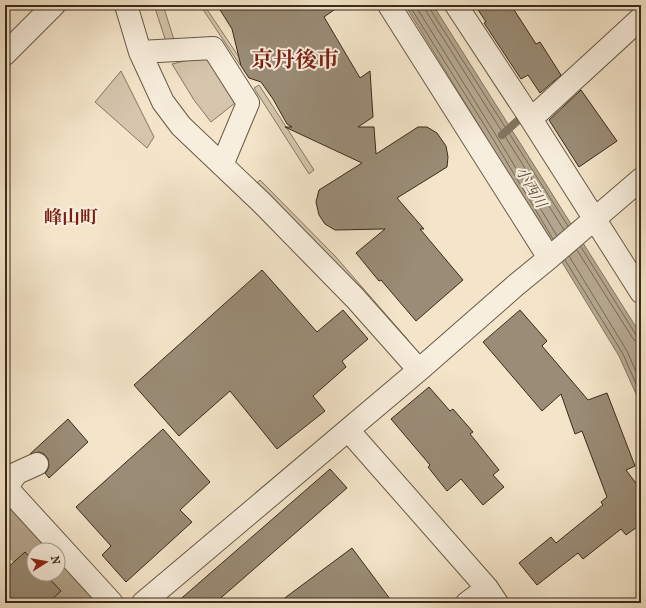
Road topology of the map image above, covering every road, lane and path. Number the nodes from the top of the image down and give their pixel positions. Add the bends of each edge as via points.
1 (54, 5) edge
2 (126, 5) edge
3 (389, 5) edge
4 (456, 5) edge
5 (641, 18) edge
6 (140, 52) junction
7 (5, 54) edge
8 (531, 119) junction
9 (222, 165) junction
10 (641, 179) edge
11 (591, 222) junction
12 (551, 257) junction
13 (641, 292) edge
14 (419, 370) junction
15 (348, 430) junction
16 (37, 464) dead end
17 (5, 487) edge
18 (492, 596) edge
19 (112, 603) edge
20 (143, 603) edge
21 (467, 603) edge

1 - 7 street
2 - 6 street
3 - 12 street
4 - 8 street
5 - 8 street
6 - 9 street via 163,102 181,126
6 - 9 street via 213,48 248,103
8 - 11 street
9 - 14 street via 355,298
10 - 11 street
11 - 12 street
11 - 13 street
12 - 14 street
14 - 15 street
15 - 18 street
15 - 20 street
16 - 17 street via 18,473
17 - 19 street
18 - 21 street

